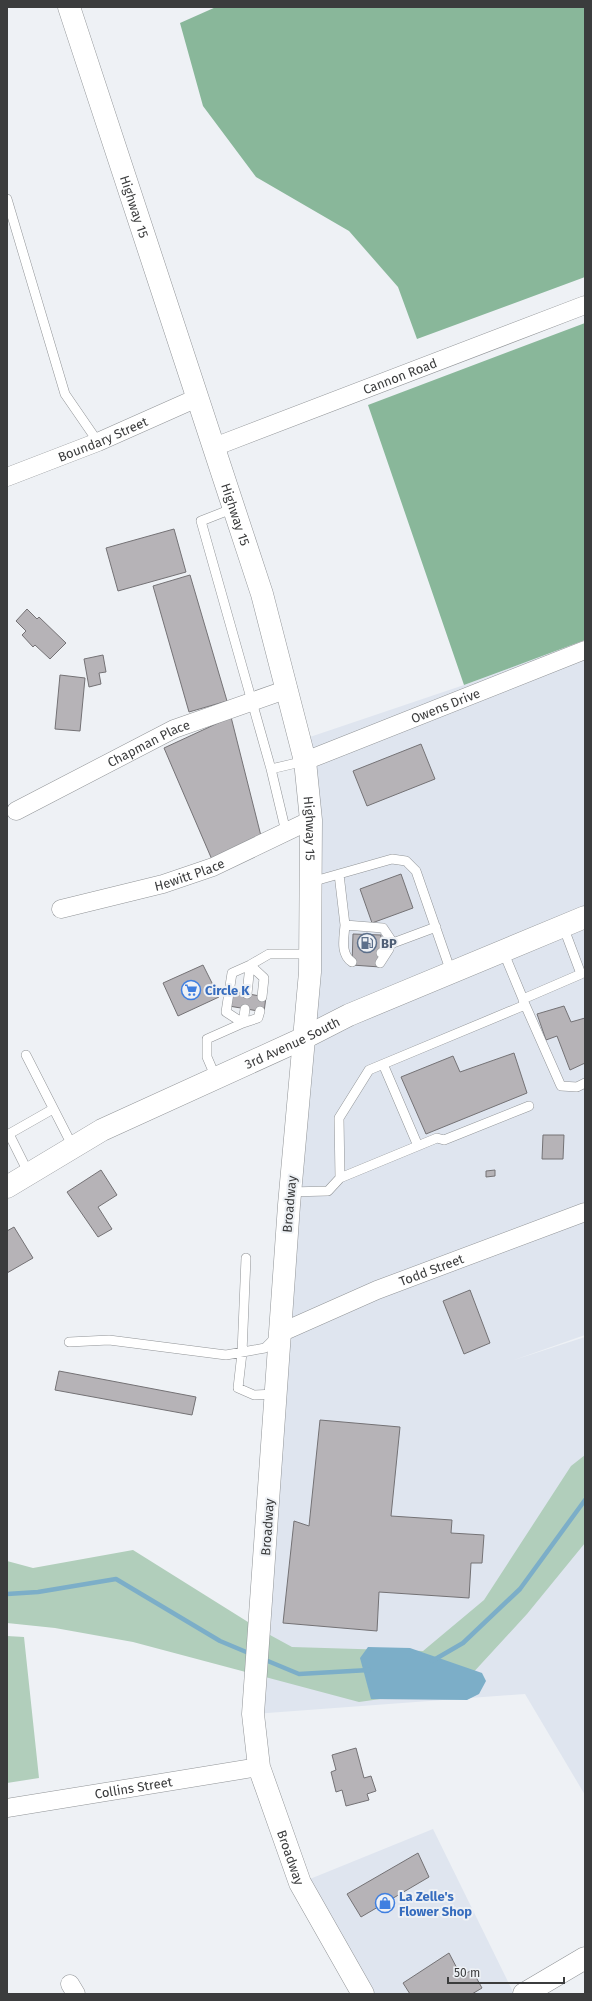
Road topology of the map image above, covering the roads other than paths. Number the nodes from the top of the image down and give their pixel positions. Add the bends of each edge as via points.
1 (69, 7) edge
2 (7, 199) edge
3 (585, 305) edge
4 (197, 398) junction
5 (98, 442) junction
6 (214, 447) junction
7 (7, 477) edge
8 (234, 508) junction
9 (585, 650) edge
10 (288, 689) junction
11 (252, 702) junction
12 (305, 761) junction
13 (271, 769) junction
14 (16, 811) dead end
15 (311, 820) junction
16 (286, 832) junction
17 (339, 874) junction
18 (311, 882) junction
19 (60, 909) dead end
20 (585, 917) edge
21 (345, 925) junction
22 (563, 926) junction
23 (436, 927) junction
24 (394, 943) junction
25 (503, 951) junction
26 (381, 953) dead end
27 (310, 954) junction
28 (352, 962) dead end
29 (380, 963) dead end
30 (250, 965) junction
31 (451, 972) junction
32 (247, 994) dead end
33 (262, 996) dead end
34 (524, 1002) junction
35 (246, 1009) dead end
36 (260, 1011) dead end
37 (243, 1023) junction
38 (304, 1038) junction
39 (26, 1055) dead end
40 (383, 1064) junction
41 (216, 1078) junction
42 (585, 1083) edge
43 (529, 1106) dead end
44 (53, 1108) junction
45 (418, 1146) junction
46 (72, 1147) junction
47 (29, 1174) junction
48 (340, 1178) junction
49 (7, 1186) edge
50 (290, 1192) junction
51 (585, 1212) edge
52 (246, 1258) dead end
53 (280, 1333) junction
54 (69, 1342) dead end
55 (242, 1353) junction
56 (276, 1394) junction
57 (259, 1767) junction
58 (7, 1808) edge
59 (585, 1958) edge
60 (363, 1994) edge
61 (524, 1994) edge

1 - 4 main road, Highway 15
2 - 5 lane via 65,394
3 - 6 street, Cannon Road
4 - 5 street, Boundary Street
4 - 6 main road, Highway 15
5 - 7 street, Boundary Street
6 - 8 main road, Highway 15
8 - 10 main road, Highway 15 via 262,594
8 - 11 lane via 201,521
9 - 12 street, Owens Drive
10 - 11 street, Chapman Place
10 - 12 main road, Highway 15
11 - 13 lane
11 - 14 street, Chapman Place via 174,729
12 - 13 lane
12 - 15 main road, Highway 15
13 - 16 lane
15 - 16 street, Hewitt Place
15 - 18 main road, Highway 15
16 - 19 street, Hewitt Place via 206,870 163,884
17 - 18 lane
17 - 21 lane
17 - 23 lane via 392,859 406,862 416,871
18 - 27 main road, Highway 15
20 - 22 main road, 3rd Avenue South
21 - 24 lane via 383,928
21 - 28 lane via 348,951 346,959
22 - 25 main road, 3rd Avenue South
22 - 34 lane via 581,974
23 - 24 lane
23 - 31 lane
24 - 26 lane
24 - 29 lane
25 - 31 main road, 3rd Avenue South
25 - 34 lane
27 - 30 lane via 269,954
27 - 38 main road, Highway 15
30 - 32 lane
30 - 33 lane via 264,978
30 - 37 lane via 232,973 226,1012
31 - 38 main road, 3rd Avenue South via 349,1015
34 - 40 lane
34 - 42 lane via 561,1086 577,1087
35 - 37 lane
36 - 37 lane via 258,1018
37 - 41 lane via 207,1039 207,1057
38 - 41 main road, 3rd Avenue South
38 - 50 main road, Broadway
39 - 44 lane
40 - 45 lane
40 - 48 lane via 369,1070 340,1118
41 - 46 main road, 3rd Avenue South via 102,1130
43 - 45 lane via 444,1140 437,1138
44 - 46 lane
44 - 47 lane via 9,1134
45 - 48 lane
46 - 47 main road, 3rd Avenue South
47 - 49 main road, 3rd Avenue South
48 - 50 lane via 328,1191
50 - 53 main road, Broadway
51 - 53 street, Todd Street via 377,1290
52 - 55 lane
53 - 55 lane via 265,1348
53 - 56 main road, Broadway
54 - 55 lane via 109,1340 226,1355
55 - 56 lane via 238,1388 254,1395
56 - 57 main road, Broadway via 253,1714
57 - 58 street, Collins Street
57 - 60 main road, Broadway via 300,1883
59 - 61 main road

